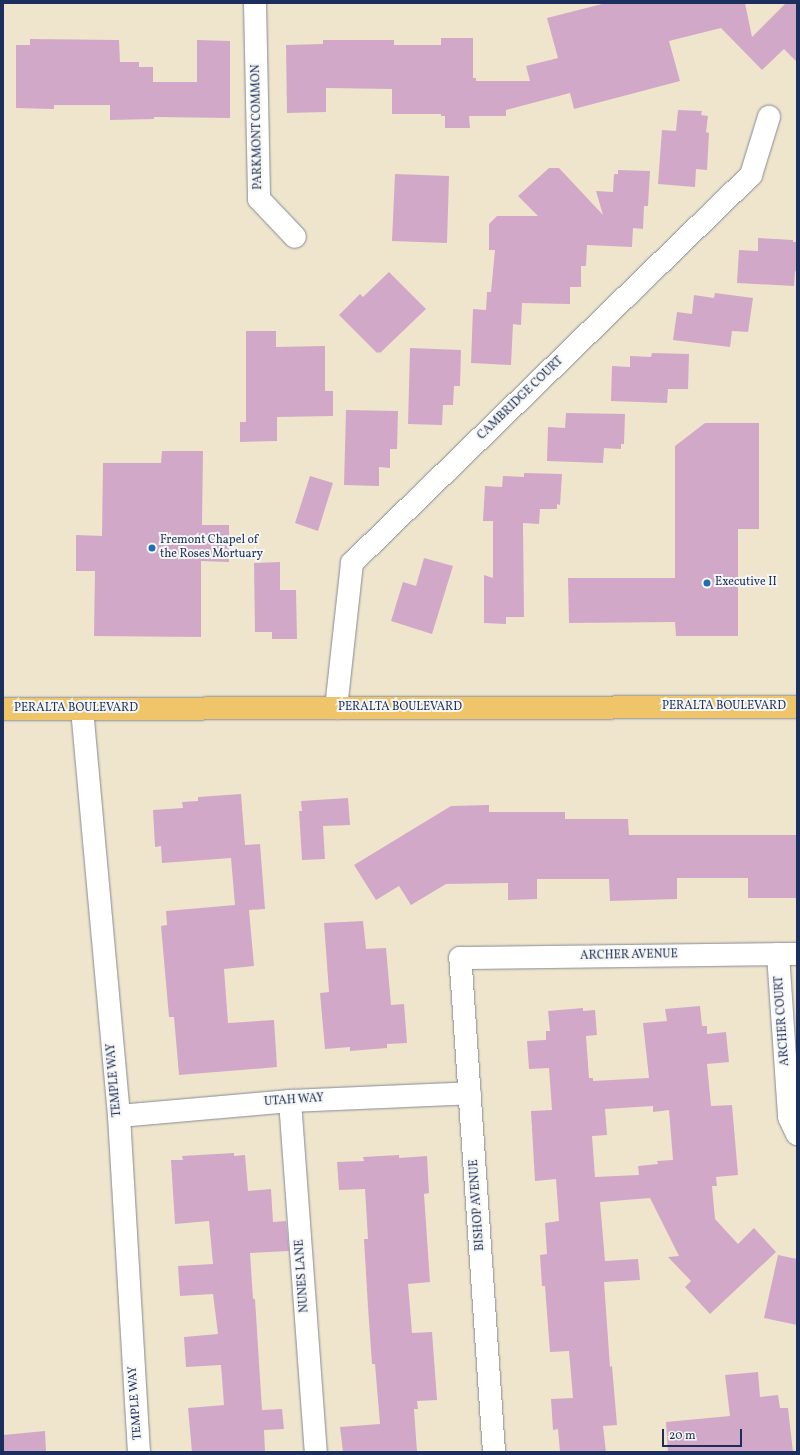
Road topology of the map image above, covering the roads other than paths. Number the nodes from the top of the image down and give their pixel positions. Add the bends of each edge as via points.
1 (256, 3) edge
2 (769, 117) dead end
3 (295, 237) dead end
4 (797, 707) edge
5 (336, 708) junction
6 (3, 709) edge
7 (82, 709) junction
8 (788, 954) edge
9 (460, 958) joint
10 (470, 1093) junction
11 (290, 1101) junction
12 (119, 1116) junction
13 (797, 1134) edge
14 (140, 1452) edge
15 (316, 1452) edge
16 (494, 1452) edge

1 - 3 street, PARKMONT COMMON via 259,199
2 - 5 street, CAMBRIDGE COURT via 751,175 352,563
4 - 5 main road, PERALTA BOULEVARD
5 - 7 main road, PERALTA BOULEVARD
6 - 7 main road, PERALTA BOULEVARD
7 - 12 street, TEMPLE WAY
8 - 9 street, ARCHER AVENUE
8 - 13 street, ARCHER COURT via 789,1117
9 - 10 street, BISHOP AVENUE
10 - 11 street, UTAH WAY
10 - 16 street, BISHOP AVENUE
11 - 12 street, UTAH WAY
11 - 15 street, NUNES LANE
12 - 14 street, TEMPLE WAY

